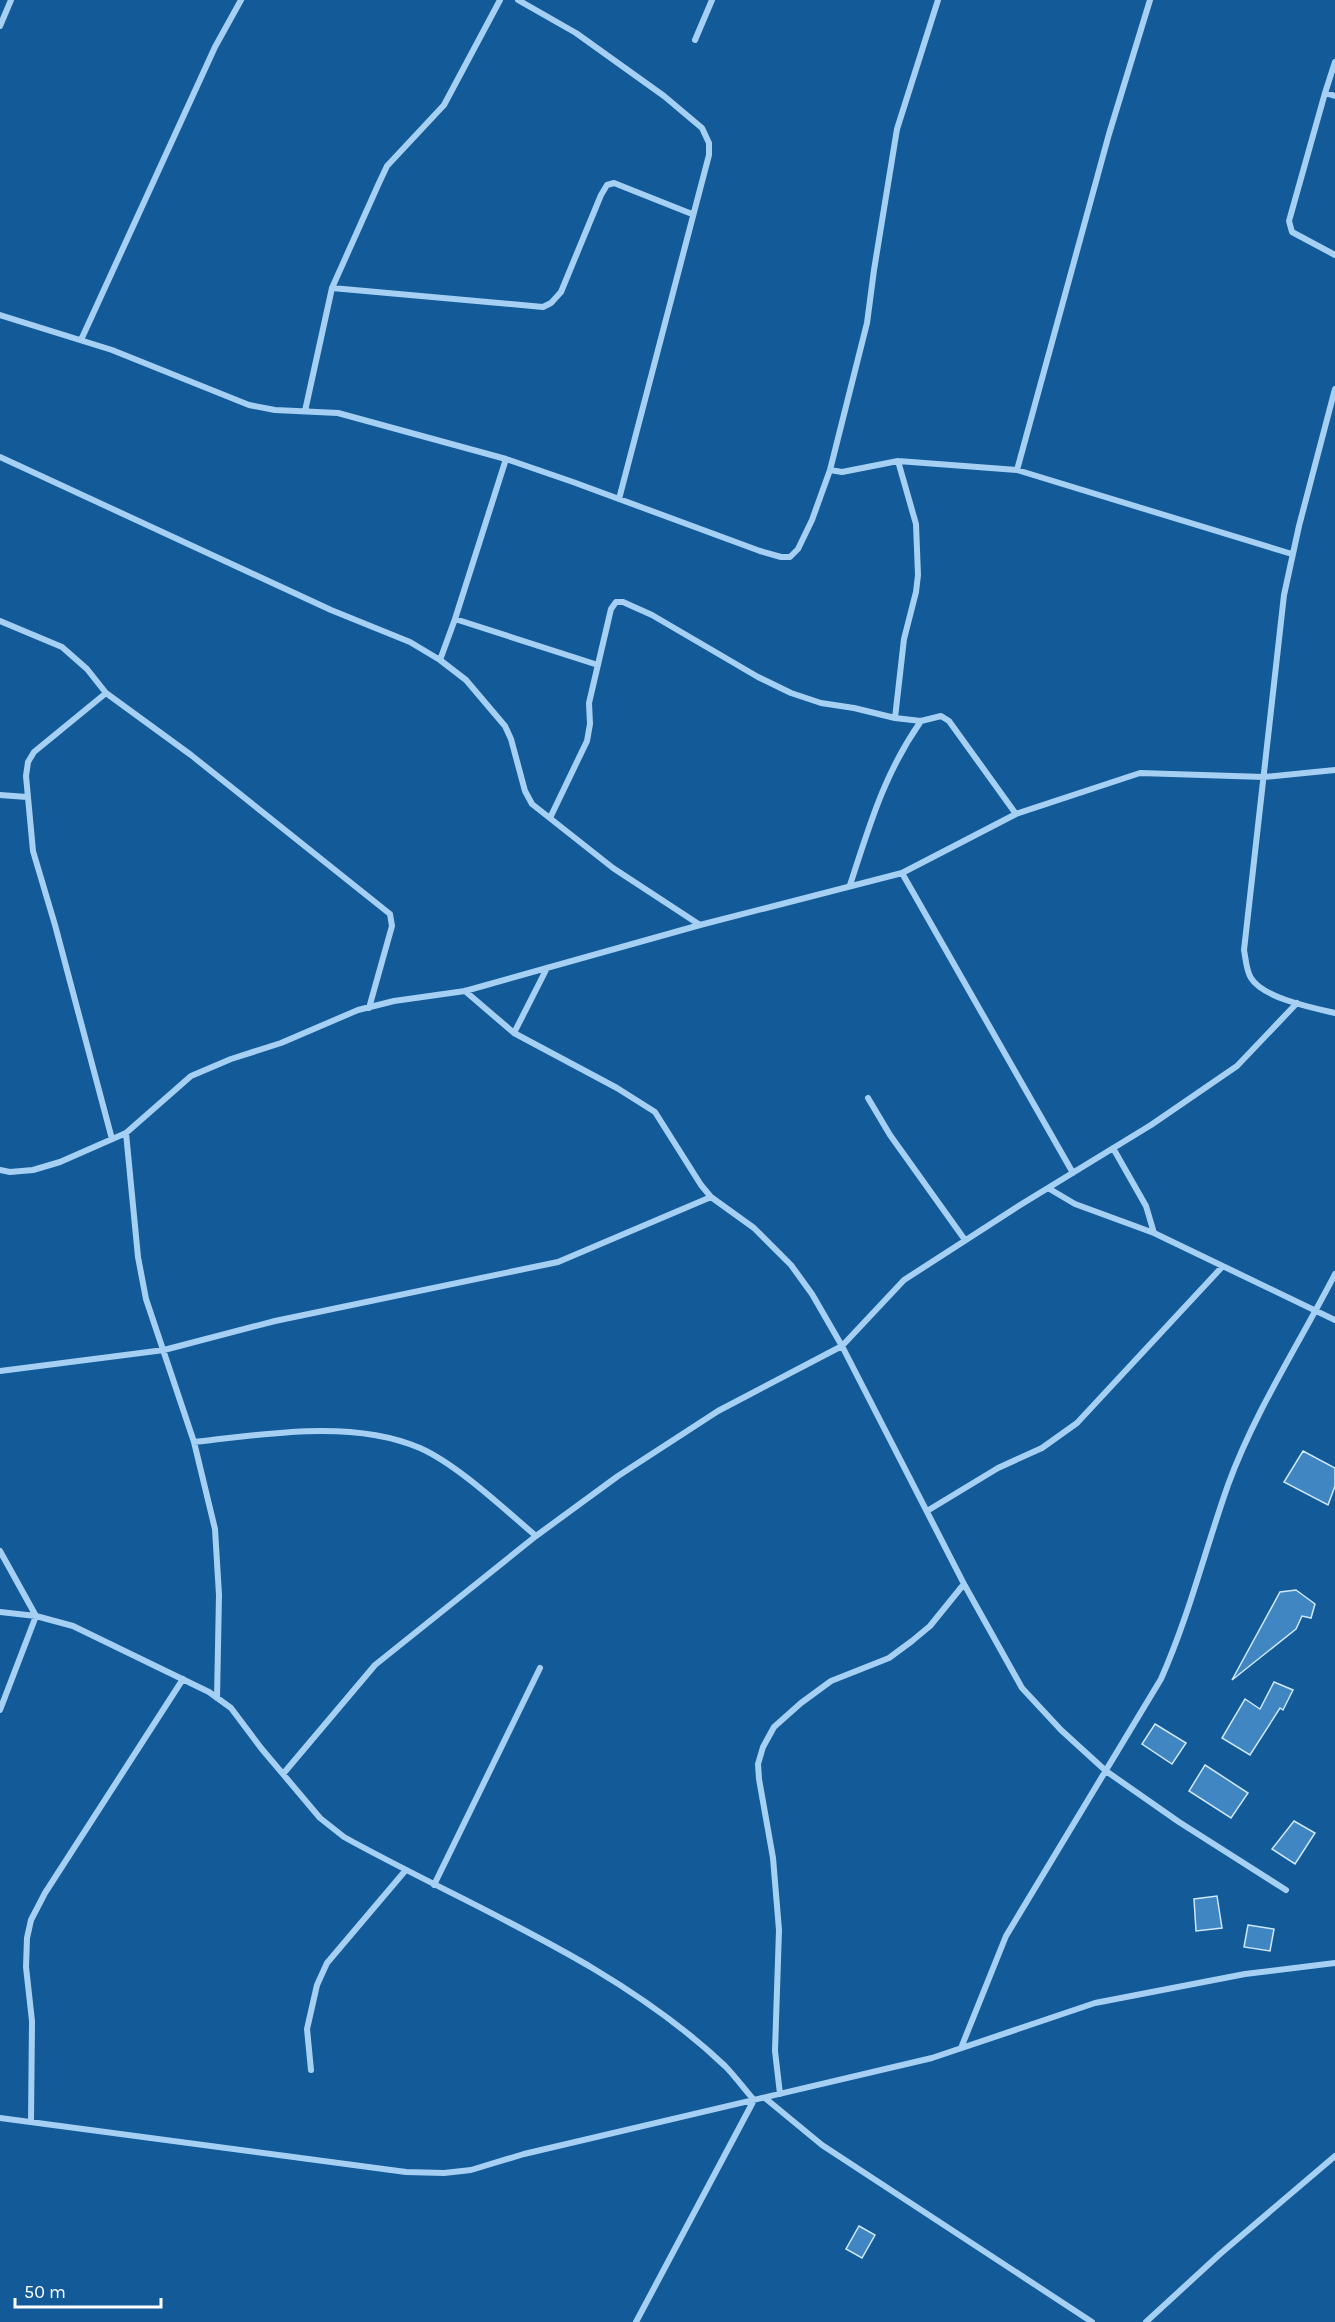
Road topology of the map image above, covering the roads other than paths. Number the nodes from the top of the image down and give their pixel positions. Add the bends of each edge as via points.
1 (11, 0) edge
2 (241, 0) edge
3 (500, 0) edge
4 (518, 0) edge
5 (712, 0) edge
6 (938, 0) edge
7 (1150, 0) edge
8 (0, 26) edge
9 (695, 40) dead end
10 (1335, 62) edge
11 (1324, 93) junction
12 (1335, 96) edge
13 (692, 214) junction
14 (1335, 255) edge
15 (332, 288) junction
16 (0, 315) edge
17 (81, 340) junction
18 (1335, 389) edge
19 (305, 411) junction
20 (0, 457) edge
21 (506, 459) junction
22 (898, 461) junction
23 (830, 470) junction
24 (1017, 470) junction
25 (619, 499) junction
26 (1292, 554) junction
27 (455, 619) junction
28 (0, 621) edge
29 (440, 660) junction
30 (598, 665) junction
31 (106, 693) junction
32 (895, 718) junction
33 (921, 721) junction
34 (1335, 770) edge
35 (1264, 777) junction
36 (0, 795) edge
37 (27, 797) junction
38 (1016, 814) junction
39 (550, 818) junction
40 (902, 873) junction
41 (850, 885) junction
42 (700, 925) junction
43 (547, 968) junction
44 (465, 991) junction
45 (1297, 1003) junction
46 (369, 1008) junction
47 (1335, 1013) edge
48 (514, 1033) junction
49 (867, 1098) dead end
50 (126, 1133) junction
51 (112, 1139) junction
52 (1113, 1148) junction
53 (0, 1170) edge
54 (1073, 1173) junction
55 (1048, 1188) junction
56 (711, 1197) junction
57 (1154, 1233) junction
58 (965, 1240) junction
59 (1222, 1266) junction
60 (1335, 1274) edge
61 (1317, 1310) junction
62 (1335, 1320) edge
63 (842, 1347) junction
64 (164, 1350) junction
65 (0, 1371) edge
66 (194, 1442) junction
67 (927, 1510) junction
68 (536, 1536) junction
69 (0, 1551) edge
70 (964, 1584) junction
71 (0, 1612) edge
72 (36, 1616) junction
73 (540, 1668) dead end
74 (183, 1679) junction
75 (217, 1698) junction
76 (0, 1710) edge
77 (1106, 1771) junction
78 (283, 1774) junction
79 (405, 1871) junction
80 (434, 1885) junction
81 (1286, 1890) dead end
82 (1335, 1963) edge
83 (961, 2048) junction
84 (310, 2070) dead end
85 (780, 2094) junction
86 (765, 2098) junction
87 (754, 2100) junction
88 (0, 2118) edge
89 (30, 2122) junction
90 (1335, 2156) edge
91 (636, 2322) edge
92 (1092, 2322) edge
93 (1146, 2322) edge

1 - 8 street
2 - 17 street via 215,47
3 - 15 street via 444,105 387,166
4 - 13 street via 576,33 702,128 709,155
5 - 9 street
6 - 23 street via 897,129 867,323
7 - 24 street
10 - 11 street
11 - 12 street
11 - 14 street via 1289,221 1292,232
13 - 15 street via 614,183 607,185 561,292 543,307
13 - 25 street
15 - 19 street
16 - 17 street
17 - 19 street via 249,405
18 - 26 street
19 - 21 street via 338,413
20 - 29 street via 331,610 410,642
21 - 25 street
21 - 27 street
22 - 23 street via 842,472
22 - 24 street
22 - 32 street via 916,524 918,575 904,639
23 - 25 street via 813,520 790,557 759,551
24 - 26 street
26 - 35 street
27 - 29 street
27 - 30 street
28 - 31 street via 62,647
29 - 39 street via 466,680 505,726 525,791 532,804
30 - 32 street via 611,609 616,602 622,602 791,693
30 - 39 street via 589,702 587,741
31 - 37 street via 34,752 28,762
31 - 46 street via 191,755 390,914 392,926
32 - 33 street
33 - 38 street via 941,717 949,721
33 - 41 street via 894,763 881,793
34 - 35 street
35 - 38 street via 1140,773
35 - 45 street via 1244,950 1252,981 1263,990
36 - 37 street
37 - 51 street via 33,851
38 - 40 street
39 - 42 street via 613,868
40 - 41 street
40 - 54 street
41 - 42 street
42 - 43 street
43 - 44 street
43 - 48 street
44 - 46 street
44 - 48 street
45 - 47 street
45 - 52 street via 1237,1066
46 - 50 street via 191,1076
48 - 56 street via 655,1112
49 - 58 street
50 - 51 street
50 - 64 street via 138,1257 146,1299
51 - 53 street via 33,1170
52 - 54 street
52 - 57 street via 1146,1206
54 - 55 street
55 - 57 street via 1074,1204
55 - 58 street
56 - 63 street via 754,1228 791,1265
56 - 64 street via 558,1262 297,1316
57 - 59 street
58 - 63 street via 904,1280
59 - 61 street
59 - 67 street via 1077,1423 1042,1448 998,1468
60 - 61 street
61 - 62 street
61 - 77 street via 1254,1425 1228,1485 1178,1641 1161,1679
63 - 67 street
63 - 68 street via 718,1412 618,1476
64 - 65 street
64 - 66 street
66 - 68 street via 331,1431 385,1436 443,1462
66 - 75 street via 215,1528 219,1595
67 - 70 street
68 - 78 street via 375,1665
69 - 72 street
70 - 77 street via 1022,1688
70 - 85 street via 930,1626 912,1641 890,1658 831,1681 774,1727 763,1747 759,1779 773,1857 779,1930 775,2051
71 - 72 street
72 - 74 street via 73,1626
72 - 76 street
73 - 80 street
74 - 75 street
74 - 89 street via 31,1920 26,1967 33,2021
75 - 78 street via 231,1708
77 - 81 street
77 - 83 street via 1006,1936
78 - 79 street via 320,1818 344,1837
79 - 80 street
79 - 84 street via 327,1963 317,1985 307,2029
80 - 87 street via 587,1966 662,2013 725,2066
82 - 83 street via 1245,1974 1095,2003
83 - 85 street
85 - 86 street
86 - 87 street
86 - 92 street via 822,2145
87 - 89 street via 444,2174
87 - 91 street
88 - 89 street
90 - 93 street

